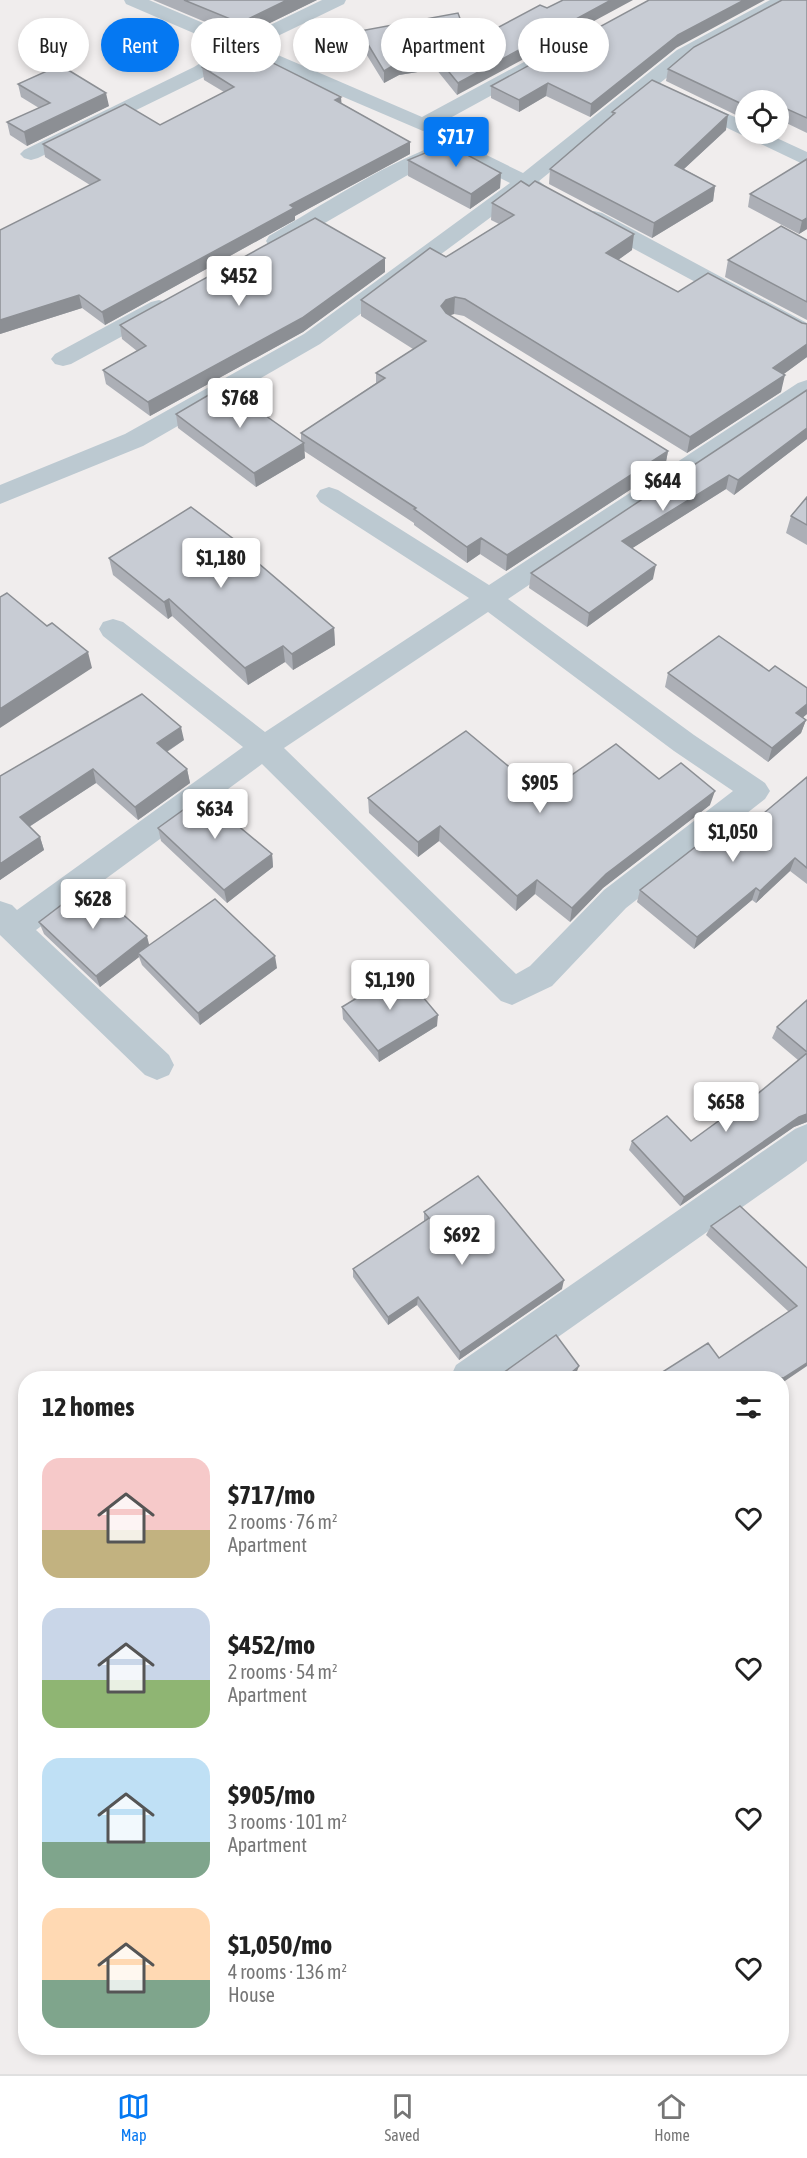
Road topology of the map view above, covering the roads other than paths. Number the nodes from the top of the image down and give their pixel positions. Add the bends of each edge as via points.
1 (133, 0) edge
2 (337, 0) edge
3 (784, 0) edge
4 (191, 25) edge
5 (281, 27) edge
6 (281, 64) edge
7 (199, 72) edge
8 (520, 72) edge
9 (648, 82) junction
10 (735, 125) edge
11 (773, 144) edge
12 (31, 154) dead end
13 (807, 160) edge
14 (525, 182) junction
15 (258, 252) edge
16 (176, 297) edge
17 (807, 333) edge
18 (63, 359) dead end
19 (807, 388) edge
20 (0, 495) edge
21 (329, 496) dead end
22 (490, 599) junction
23 (113, 629) dead end
24 (264, 747) junction
25 (7, 921) edge
26 (157, 1065) dead end
27 (807, 1140) edge
28 (479, 1371) edge

1 - 4 street
2 - 5 street
3 - 9 street via 684,54
6 - 8 street via 423,125
7 - 12 street
9 - 10 street
9 - 14 street
11 - 13 street
14 - 15 street via 457,148 445,149 398,171
14 - 17 street
14 - 20 street via 312,339 134,440
16 - 18 street
19 - 22 street via 679,462
21 - 22 street
22 - 24 street
22 - 24 street via 755,791 615,899 541,976 512,991
23 - 24 street
24 - 25 street
25 - 26 street
27 - 28 street

